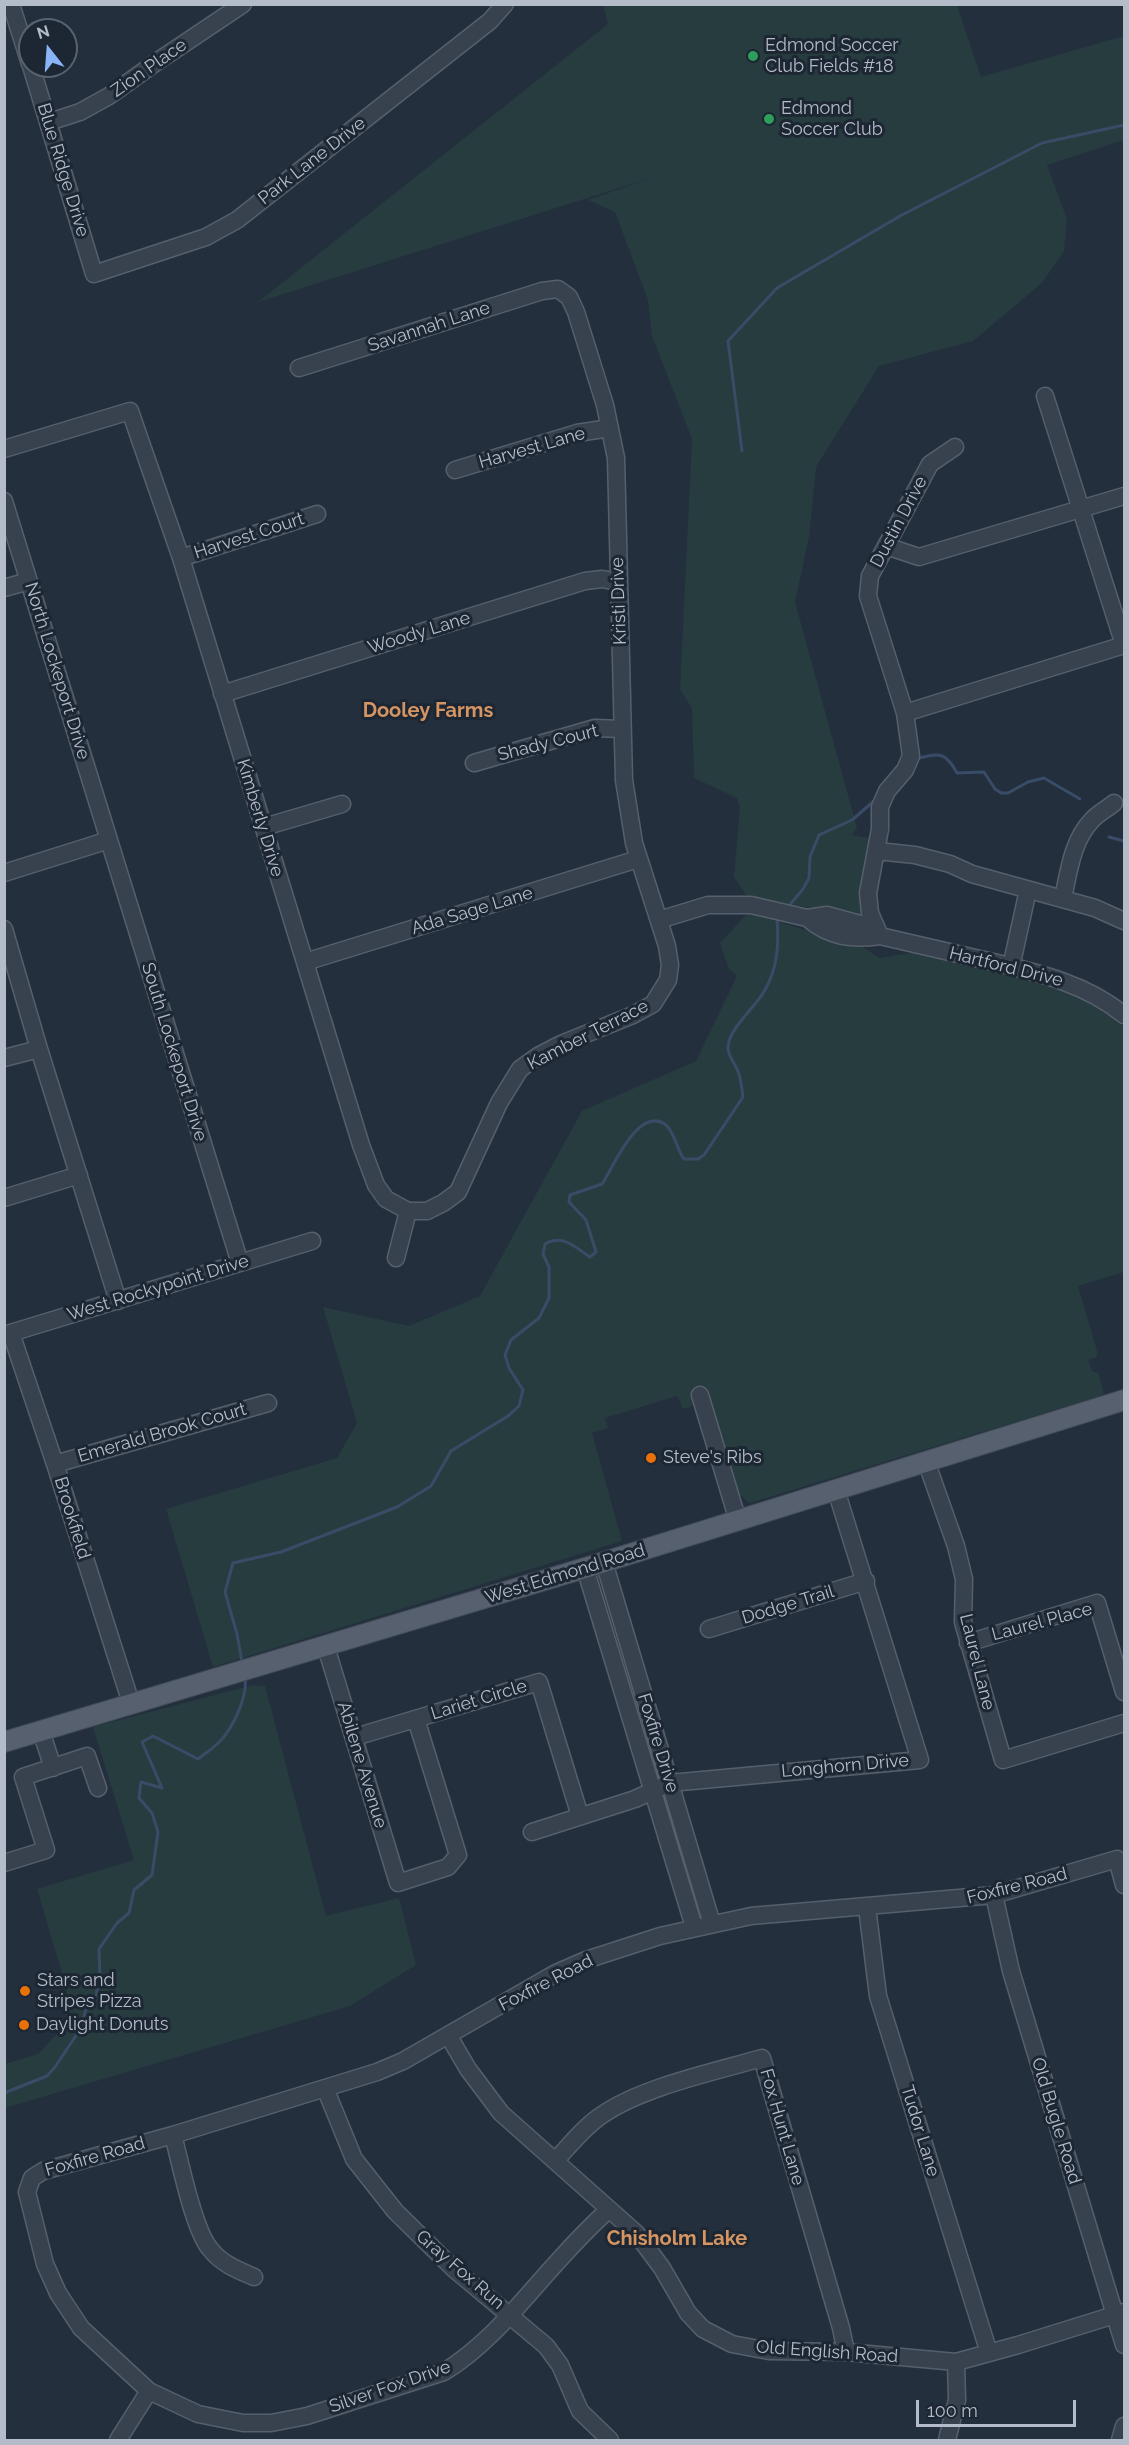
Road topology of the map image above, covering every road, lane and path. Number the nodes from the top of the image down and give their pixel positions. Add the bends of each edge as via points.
1 (11, 4) edge
2 (243, 4) edge
3 (505, 4) edge
4 (18, 26) edge
5 (34, 78) edge
6 (49, 123) junction
7 (94, 274) joint
8 (558, 289) joint
9 (299, 368) dead end
10 (1045, 396) dead end
11 (610, 428) junction
12 (955, 447) dead end
13 (4, 449) edge
14 (455, 470) dead end
15 (1125, 495) edge
16 (4, 501) edge
17 (1081, 509) junction
18 (317, 514) dead end
19 (886, 546) junction
20 (181, 558) junction
21 (29, 581) junction
22 (618, 582) junction
23 (4, 588) edge
24 (1124, 645) edge
25 (222, 694) junction
26 (904, 713) junction
27 (622, 729) junction
28 (474, 763) dead end
29 (1114, 803) dead end
30 (342, 804) dead end
31 (264, 827) junction
32 (109, 840) junction
33 (877, 851) junction
34 (639, 859) junction
35 (4, 873) edge
36 (1034, 891) junction
37 (1063, 898) junction
38 (658, 920) junction
39 (1125, 921) edge
40 (4, 929) edge
41 (880, 936) junction
42 (305, 962) junction
43 (1016, 968) junction
44 (1125, 1015) edge
45 (39, 1049) junction
46 (4, 1059) edge
47 (79, 1175) junction
48 (4, 1198) edge
49 (408, 1211) junction
50 (312, 1241) dead end
51 (396, 1258) dead end
52 (240, 1263) junction
53 (118, 1301) junction
54 (8, 1334) edge
55 (700, 1395) dead end
56 (1125, 1400) edge
57 (268, 1403) dead end
58 (926, 1461) junction
59 (55, 1464) junction
60 (836, 1490) junction
61 (738, 1521) junction
62 (604, 1562) junction
63 (585, 1568) junction
64 (866, 1581) junction
65 (709, 1629) dead end
66 (968, 1643) junction
67 (326, 1647) junction
68 (1125, 1692) edge
69 (131, 1703) junction
70 (416, 1719) junction
71 (1125, 1723) edge
72 (41, 1731) junction
73 (355, 1737) junction
74 (4, 1742) edge
75 (53, 1768) junction
76 (670, 1783) junction
77 (98, 1788) dead end
78 (652, 1791) junction
79 (580, 1816) junction
80 (532, 1832) dead end
81 (4, 1863) edge
82 (1125, 1885) edge
83 (994, 1895) junction
84 (867, 1907) junction
85 (712, 1924) junction
86 (694, 1927) junction
87 (448, 2035) junction
88 (325, 2088) junction
89 (173, 2135) junction
90 (556, 2160) junction
91 (32, 2178) joint
92 (609, 2209) junction
93 (254, 2277) dead end
94 (1119, 2313) edge
95 (512, 2315) junction
96 (1125, 2344) edge
97 (846, 2352) junction
98 (989, 2353) junction
99 (956, 2361) junction
100 (149, 2391) junction
101 (1125, 2426) edge
102 (118, 2440) edge
103 (610, 2440) edge
104 (947, 2440) edge
105 (1120, 2440) edge

1 - 4 street, Blue Ridge Drive
2 - 6 street, Zion Place via 109,96
3 - 7 street, Park Lane Drive via 490,21 237,220 178,248
5 - 6 street, Blue Ridge Drive
6 - 7 street, Blue Ridge Drive
8 - 9 street, Savannah Lane
8 - 11 street, Kristi Drive via 569,297 576,312
10 - 17 street
11 - 14 street, Harvest Lane via 577,433
11 - 22 street, Kristi Drive via 616,458
12 - 19 street, Dustin Drive via 930,464
13 - 20 street, Kimberly Drive via 130,411
15 - 17 street
16 - 21 street, North Lockeport Drive
17 - 19 street via 919,557
17 - 24 street
18 - 20 street, Harvest Court
19 - 26 street, Dustin Drive via 870,576 868,596
20 - 25 street, Kimberly Drive
21 - 23 street
21 - 32 street, North Lockeport Drive
22 - 25 street, Woody Lane via 585,580
22 - 27 street, Kristi Drive
24 - 26 street
25 - 31 street, Kimberly Drive
26 - 33 street, Dustin Drive via 911,756 880,807
27 - 28 street, Shady Court via 595,728
27 - 34 street, Kristi Drive via 626,798
29 - 37 street via 1092,819 1074,848
30 - 31 street
31 - 42 street, Kimberly Drive
32 - 35 street
32 - 52 street, South Lockeport Drive
33 - 36 street via 915,855
33 - 41 street, Dustin Drive via 868,893 870,913
34 - 38 street, Kristi Drive
34 - 42 street, Ada Sage Lane
36 - 37 street
36 - 43 street
37 - 39 street
38 - 41 street, Hartford Drive via 708,905 730,903 807,918 827,915 860,924
38 - 49 street, Kamber Terrace via 670,965 668,980 653,1004 561,1044 520,1069 499,1103 458,1192 428,1211
40 - 45 street
41 - 43 street, Hartford Drive
42 - 49 street, Kimberly Drive via 376,1185 386,1199
43 - 44 street, Hartford Drive via 1072,984
45 - 46 street
45 - 47 street
47 - 48 street
47 - 53 street
49 - 51 street
50 - 52 street, West Rockypoint Drive
52 - 53 street, West Rockypoint Drive
53 - 54 street, West Rockypoint Drive
54 - 59 street, Brookfield
55 - 61 street
56 - 58 main road, West Edmond Road
57 - 59 street, Emerald Brook Court
58 - 60 main road, West Edmond Road
58 - 66 street, Laurel Lane via 964,1579 963,1622
59 - 69 street, Brookfield
60 - 61 main road, West Edmond Road
60 - 64 street, Longhorn Drive
61 - 62 main road, West Edmond Road
62 - 63 main road, West Edmond Road
62 - 76 street, Foxfire Drive
63 - 67 main road, West Edmond Road
63 - 78 street, Foxfire Drive
64 - 65 street, Dodge Trail
64 - 76 street, Longhorn Drive via 920,1760
66 - 68 street, Laurel Place via 1097,1603
66 - 71 street, Laurel Lane via 1003,1760
67 - 69 main road, West Edmond Road
67 - 73 street, Abilene Avenue
69 - 72 main road, West Edmond Road
70 - 73 street, Lariet Circle
70 - 73 street, Abilene Avenue via 458,1855 448,1867 398,1883
70 - 79 street, Lariet Circle via 539,1682
72 - 74 main road, West Edmond Road
72 - 75 street
75 - 77 street via 87,1756
75 - 81 street via 23,1777 46,1850
76 - 78 street, Longhorn Drive
76 - 85 street, Foxfire Drive
78 - 79 street, Longhorn Drive
78 - 86 street, Foxfire Drive
79 - 80 street, Longhorn Drive
82 - 83 street, Foxfire Road via 1117,1859
83 - 84 street, Foxfire Road
83 - 94 street, Old Bugle Road via 1011,1971
84 - 85 street, Foxfire Road via 751,1916
84 - 98 street, Tudor Lane via 879,1996
85 - 86 street, Foxfire Road
86 - 87 street, Foxfire Road via 566,1969
87 - 88 street, Foxfire Road via 377,2072
87 - 90 street, Old English Road via 501,2113
88 - 89 street, Foxfire Road
88 - 95 street, Gray Fox Run via 354,2159 395,2211 454,2269
89 - 91 street, Foxfire Road via 43,2171
89 - 93 street via 199,2228 209,2249 224,2262
90 - 92 street, Old English Road
90 - 97 street, Fox Hunt Lane via 599,2116 614,2107 637,2096 762,2058
91 - 100 street, Silver Fox Drive via 27,2192 30,2210 45,2264 58,2292 81,2328
92 - 95 street, Silver Fox Drive
92 - 97 street, Old English Road via 636,2233 703,2330 732,2344 769,2351
94 - 96 street, Old Bugle Road
94 - 98 street, Old English Road
95 - 100 street, Silver Fox Drive via 464,2360 444,2372 307,2415 243,2423 198,2414
95 - 103 street, Gray Fox Run via 546,2346 560,2366 580,2411
97 - 99 street, Old English Road
98 - 99 street, Old English Road
99 - 104 street via 957,2400
100 - 102 street
101 - 105 street

